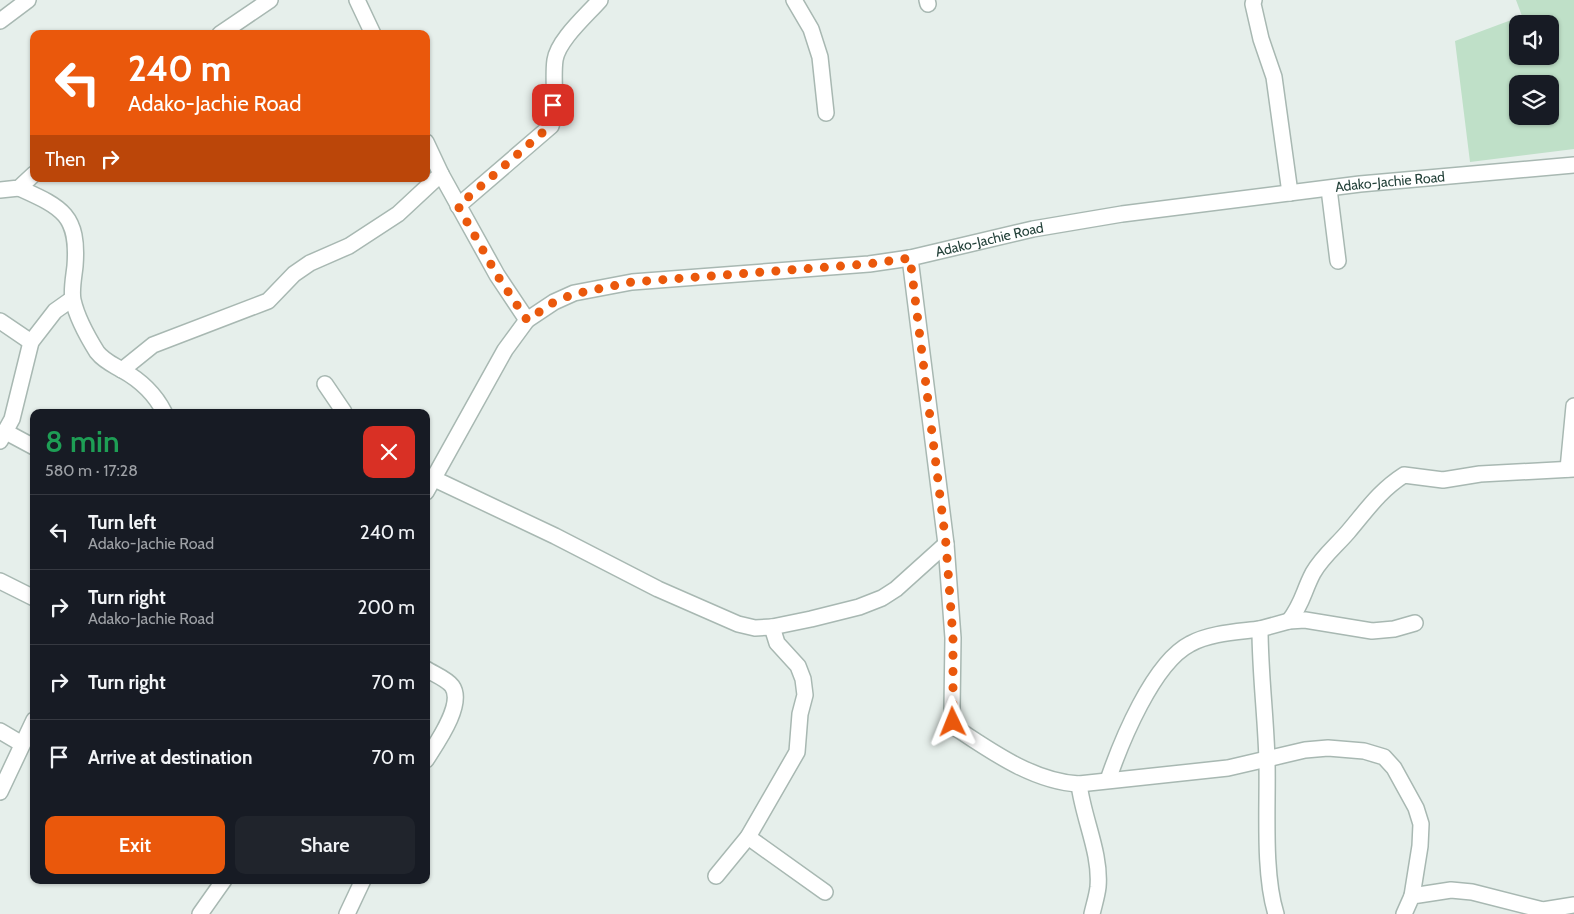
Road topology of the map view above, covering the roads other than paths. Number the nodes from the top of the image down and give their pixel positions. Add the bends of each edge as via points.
1 (28, 0) edge
2 (270, 0) edge
3 (357, 0) edge
4 (600, 0) edge
5 (794, 0) edge
6 (1254, 0) edge
7 (0, 21) edge
8 (226, 30) edge
9 (371, 30) edge
10 (826, 113) dead end
11 (430, 151) edge
12 (1574, 165) edge
13 (441, 174) junction
14 (30, 178) edge
15 (19, 188) junction
16 (1329, 189) junction
17 (0, 190) edge
18 (1290, 193) junction
19 (458, 206) junction
20 (910, 258) junction
21 (1338, 261) dead end
22 (72, 298) junction
23 (527, 320) junction
24 (0, 322) edge
25 (31, 342) junction
26 (122, 370) junction
27 (325, 384) dead end
28 (1574, 406) edge
29 (162, 409) edge
30 (342, 409) edge
31 (3, 436) edge
32 (30, 446) edge
33 (1571, 469) edge
34 (430, 480) edge
35 (430, 482) edge
36 (946, 544) junction
37 (0, 581) edge
38 (30, 596) edge
39 (1289, 621) junction
40 (1415, 623) dead end
41 (772, 627) junction
42 (1260, 629) junction
43 (430, 672) edge
44 (30, 728) edge
45 (0, 731) edge
46 (22, 744) junction
47 (430, 753) edge
48 (1267, 758) junction
49 (1108, 780) junction
50 (1079, 784) junction
51 (0, 792) edge
52 (748, 837) junction
53 (716, 876) dead end
54 (221, 884) edge
55 (361, 884) edge
56 (825, 892) dead end
57 (1412, 896) junction
58 (1574, 905) edge
59 (200, 914) edge
60 (347, 914) edge
61 (1092, 914) edge
62 (1276, 914) edge
63 (1404, 914) edge

1 - 7 street
2 - 8 street
3 - 9 street
4 - 19 street via 562,44 555,58 554,116 550,126
5 - 10 street via 811,29 820,57
6 - 18 street via 1261,39 1274,77
11 - 13 street
12 - 16 street, Adako-Jachie Road
13 - 19 street
13 - 26 street via 398,214 349,246 310,263 294,274 268,301 154,345
14 - 15 street
15 - 17 street
15 - 22 street via 61,209 71,224 76,261
16 - 18 street, Adako-Jachie Road
16 - 21 street
18 - 20 street, Adako-Jachie Road via 1122,214 982,239
19 - 23 street
20 - 23 street, Adako-Jachie Road via 859,265 632,282 574,294 554,302
20 - 36 street
22 - 25 street via 55,311
22 - 26 street via 99,354
23 - 34 street, Adako-Jachie Road via 504,350
24 - 25 street
25 - 31 street via 12,419
26 - 29 street via 144,385
27 - 30 street
28 - 33 street
31 - 32 street
33 - 39 street via 1480,474 1443,480 1404,475 1375,497 1325,554 1312,574 1300,606
35 - 41 street via 555,536 658,589 738,624
36 - 41 street via 882,598 859,607
36 - 50 street via 953,638 953,722 959,730 990,749 1049,780
37 - 38 street
39 - 40 street via 1306,620 1372,631
39 - 42 street
41 - 52 street via 777,643 798,666 805,695 797,752
42 - 48 street
42 - 49 street via 1200,640 1183,648 1163,671 1132,719
43 - 47 street via 452,686 456,699 452,714
44 - 46 street
45 - 46 street
46 - 51 street
48 - 49 street via 1228,768
48 - 57 street via 1328,748 1364,751 1384,758 1407,790 1421,824
48 - 62 street via 1268,862
49 - 50 street
50 - 61 street via 1097,863 1098,887
52 - 53 street
52 - 56 street
54 - 59 street
55 - 60 street
57 - 58 street via 1451,890 1472,892 1543,910
57 - 63 street

